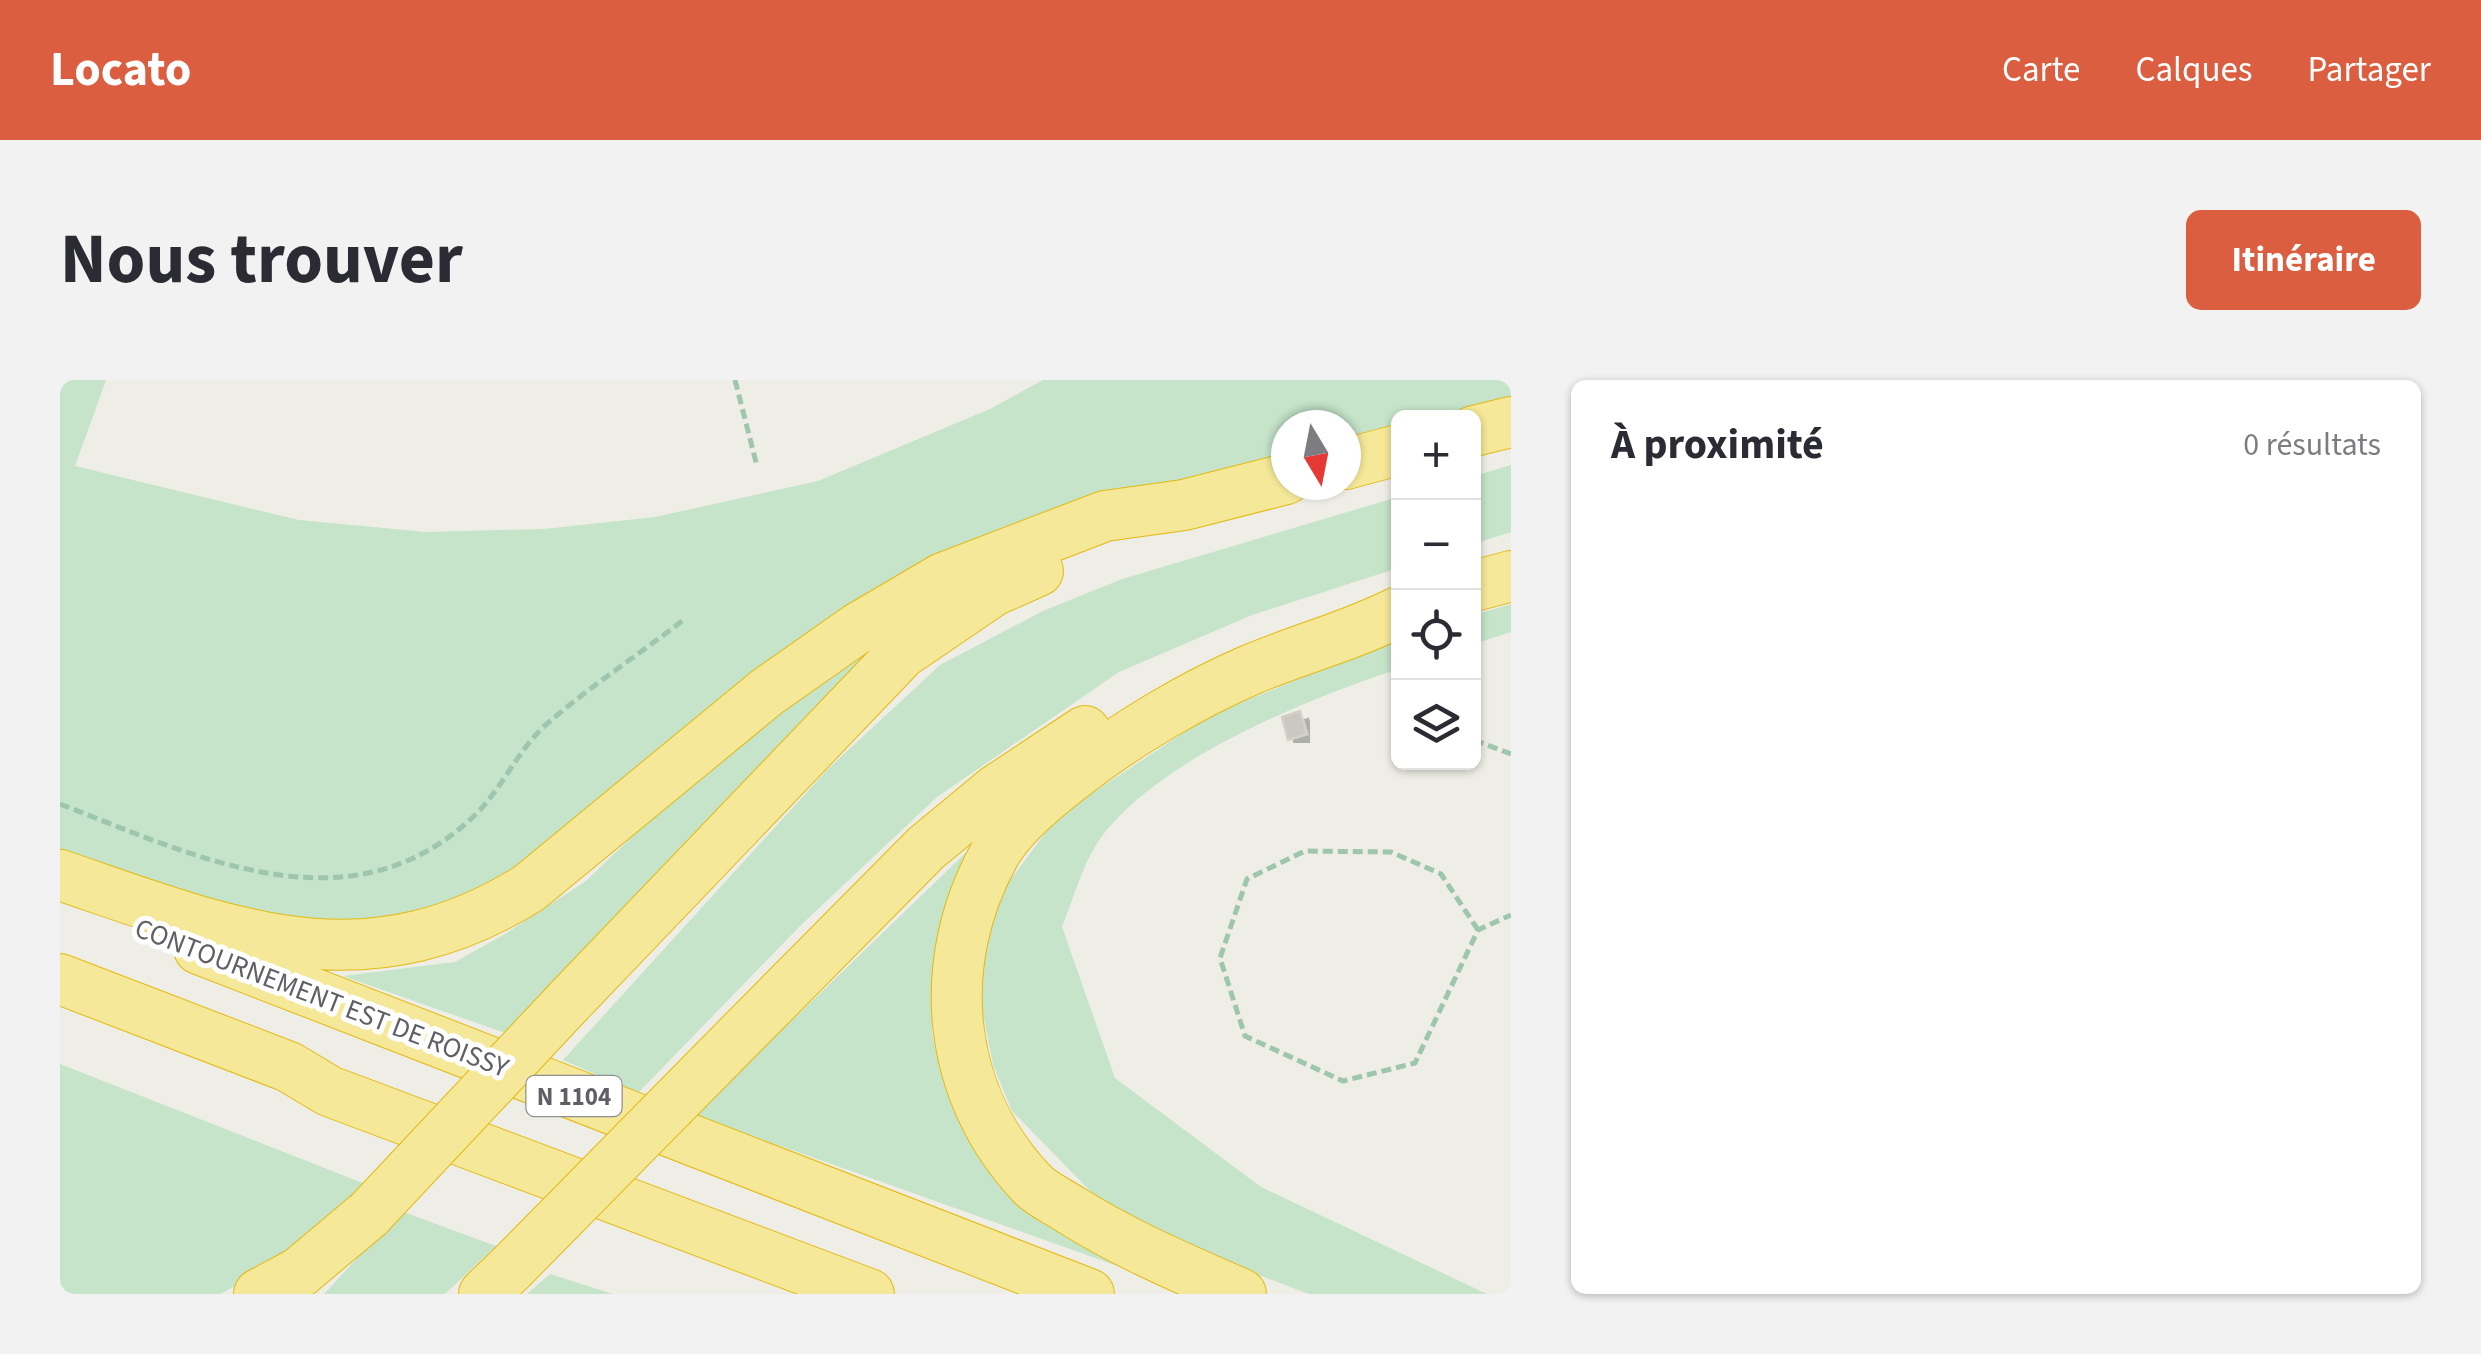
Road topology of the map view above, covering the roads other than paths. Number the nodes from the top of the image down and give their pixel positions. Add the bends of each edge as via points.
1 (1511, 422) edge
2 (1481, 429) edge
3 (1391, 452) edge
4 (1361, 460) edge
5 (1271, 483) edge
6 (1184, 505) junction
7 (1511, 576) edge
8 (1481, 584) edge
9 (1391, 602) edge
10 (1391, 615) edge
11 (60, 876) edge
12 (60, 894) edge
13 (60, 979) edge
14 (60, 1004) edge
15 (329, 1091) junction
16 (498, 1281) edge
17 (260, 1294) edge
18 (870, 1294) edge
19 (1089, 1294) edge
20 (1241, 1294) edge

1 - 2 highway
3 - 4 highway
5 - 6 highway
6 - 11 highway via 1105,516 943,578 766,692 529,888 485,916 387,944 271,941
6 - 17 highway, bridge via 994,592 902,653 369,1214 300,1272
7 - 8 highway
9 - 16 highway, bridge via 1248,647 1112,714 996,790 926,848
10 - 20 highway via 1248,671 1080,770 995,852 958,958 961,1060 976,1100 1034,1187 1120,1242
12 - 19 highway, CONTOURNEMENT EST DE ROISSY / N 1104
13 - 15 highway via 289,1067
14 - 15 highway
15 - 18 highway

